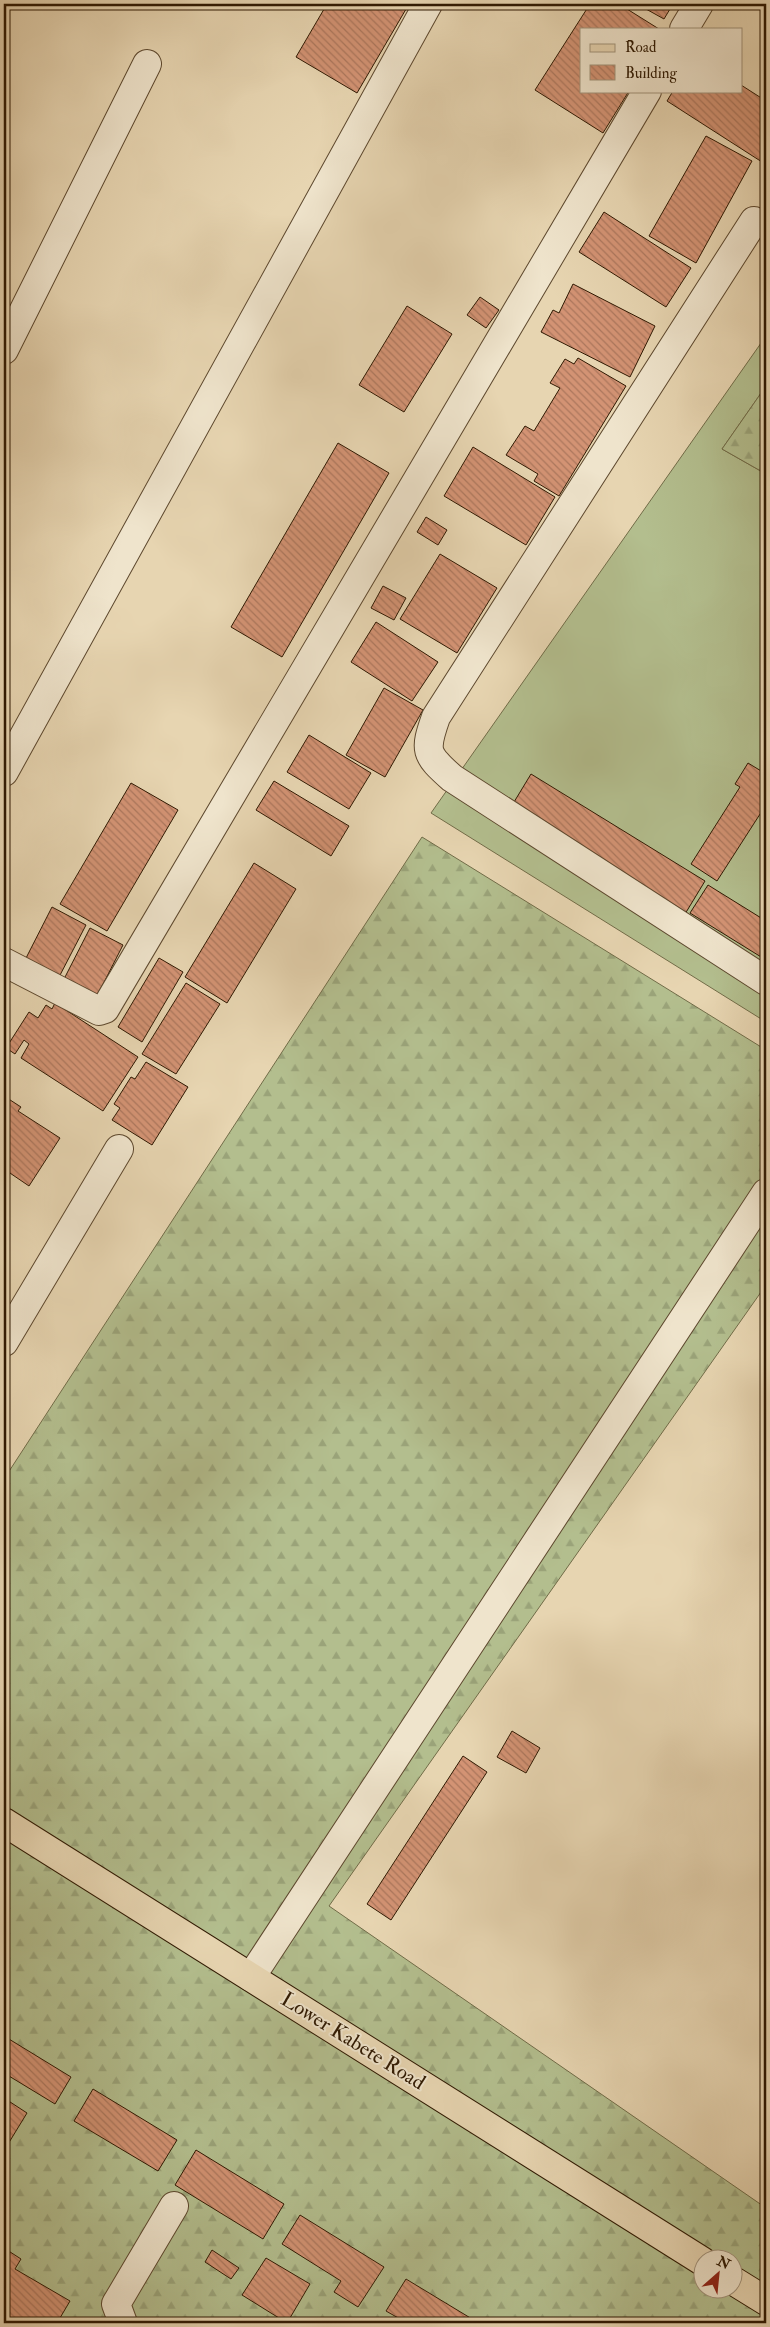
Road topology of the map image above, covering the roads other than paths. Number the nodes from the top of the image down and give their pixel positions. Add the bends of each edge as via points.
1 (428, 4) edge
2 (699, 4) edge
3 (685, 28) edge
4 (147, 64) dead end
5 (647, 92) edge
6 (755, 229) edge
7 (4, 350) edge
8 (4, 772) edge
9 (4, 962) edge
10 (766, 981) edge
11 (119, 1150) dead end
12 (766, 1193) edge
13 (4, 1342) edge
14 (4, 1822) edge
15 (251, 1977) junction
16 (174, 2206) dead end
17 (692, 2255) edge
18 (742, 2286) edge
19 (766, 2301) edge
20 (123, 2323) edge

1 - 8 street
2 - 3 street
4 - 7 street
5 - 9 street via 105,1009 99,1011
6 - 10 street via 436,717 427,743 433,761 452,778
11 - 13 street
12 - 15 street
14 - 15 main road, Lower Kabete Road
15 - 17 main road, Lower Kabete Road
16 - 20 street via 116,2304
18 - 19 main road

